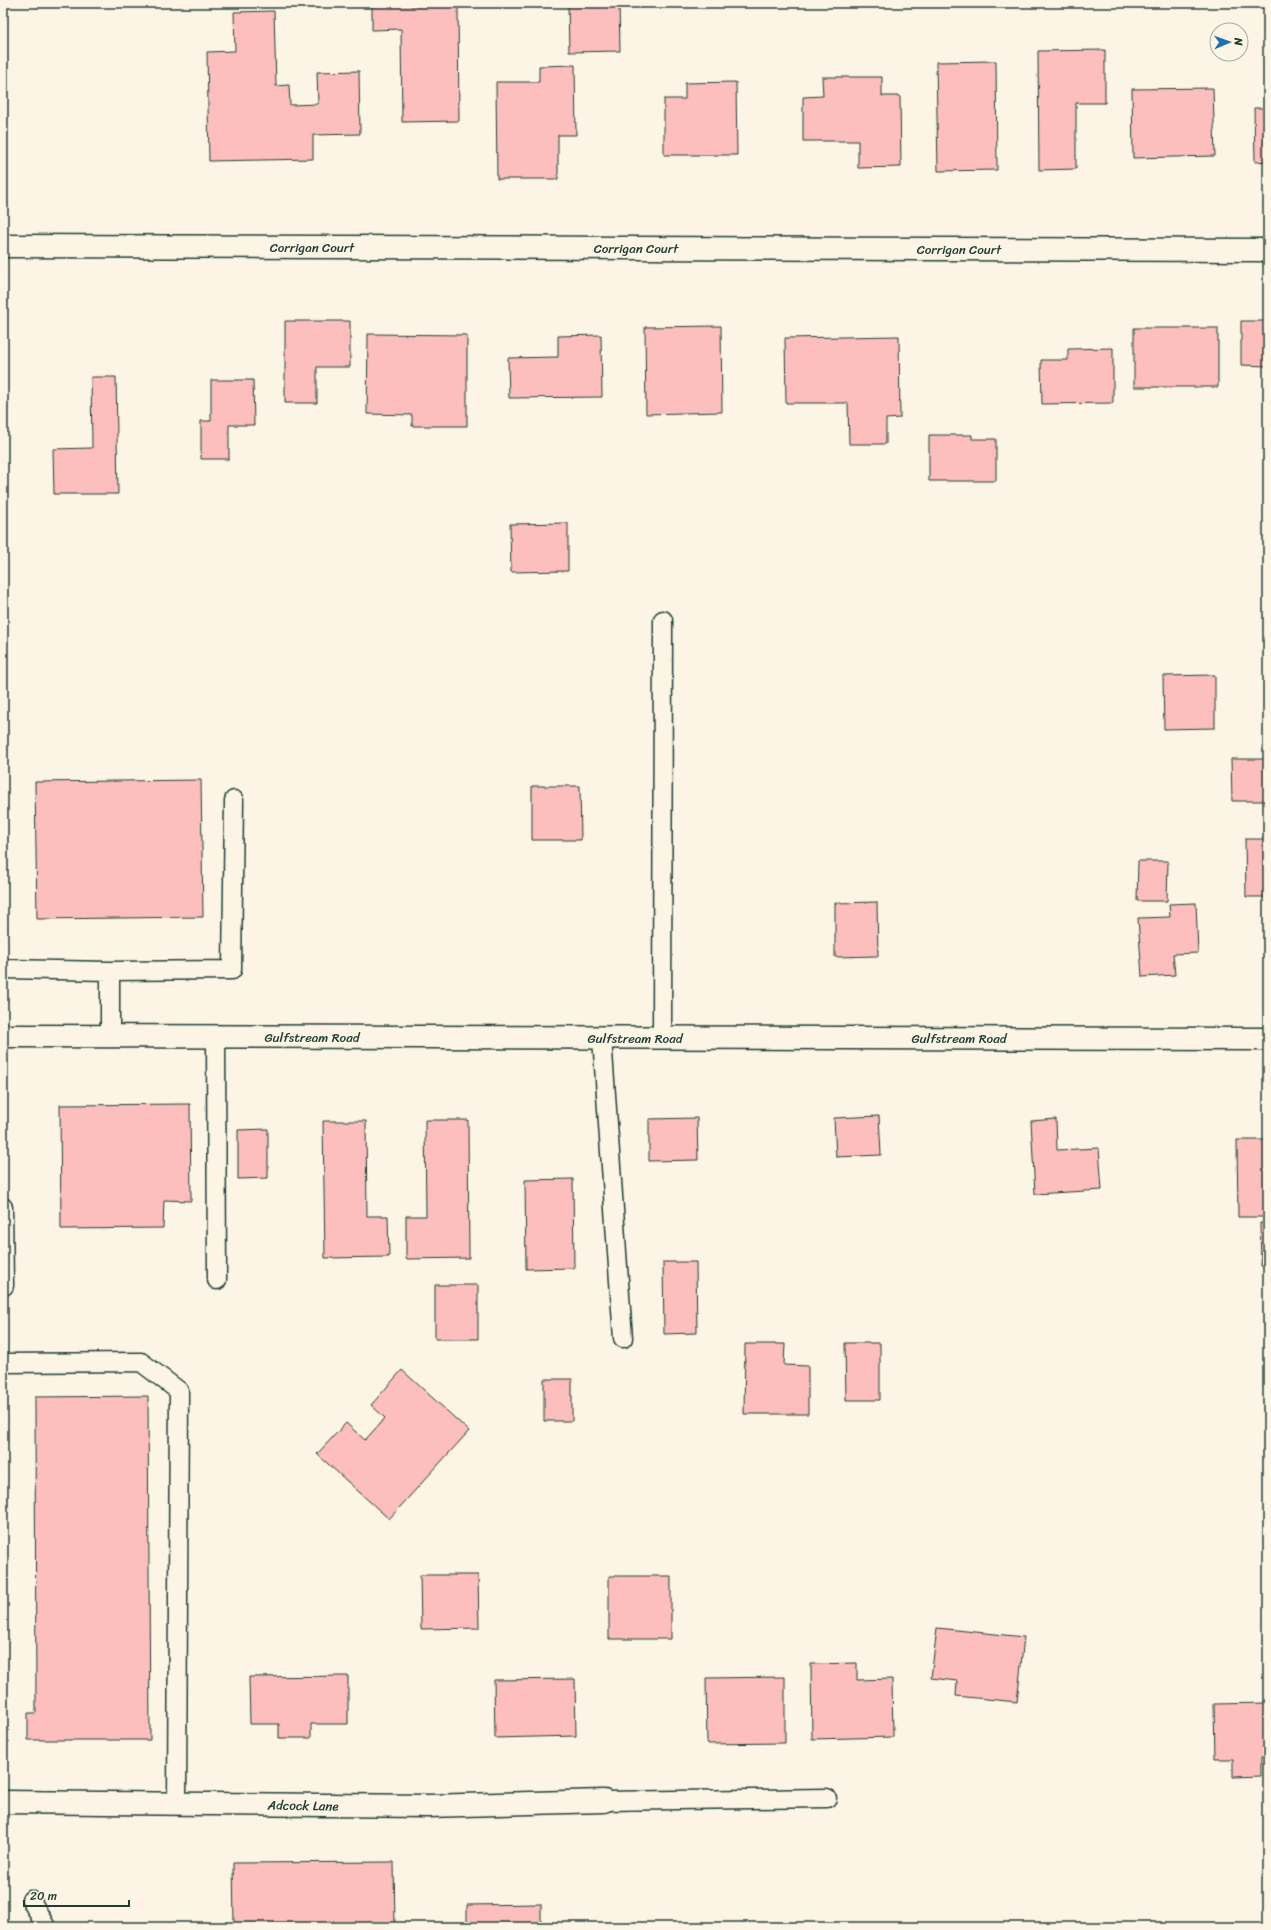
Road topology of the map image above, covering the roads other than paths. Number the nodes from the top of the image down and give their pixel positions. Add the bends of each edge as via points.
1 (3, 246) edge
2 (1268, 250) edge
3 (663, 620) dead end
4 (234, 800) dead end
5 (3, 969) edge
6 (110, 971) junction
7 (3, 1036) edge
8 (216, 1036) junction
9 (110, 1037) junction
10 (602, 1038) junction
11 (662, 1038) junction
12 (1268, 1038) edge
13 (3, 1207) edge
14 (218, 1280) dead end
15 (4, 1286) dead end
16 (622, 1338) dead end
17 (3, 1363) edge
18 (827, 1798) dead end
19 (604, 1801) joint
20 (3, 1802) edge
21 (177, 1804) junction
22 (31, 1900) dead end
23 (46, 1927) edge

1 - 2 street, Corrigan Court
3 - 11 lane
4 - 6 lane via 232,970
5 - 6 lane
6 - 9 lane
7 - 9 street, Gulfstream Road
8 - 9 street, Gulfstream Road
8 - 10 street, Gulfstream Road
8 - 14 lane
10 - 11 street, Gulfstream Road
10 - 16 lane
11 - 12 street, Gulfstream Road
13 - 15 lane
17 - 21 lane via 141,1362 179,1391
18 - 19 lane
19 - 21 street, Adcock Lane via 428,1806
20 - 21 street, Adcock Lane
22 - 23 lane

